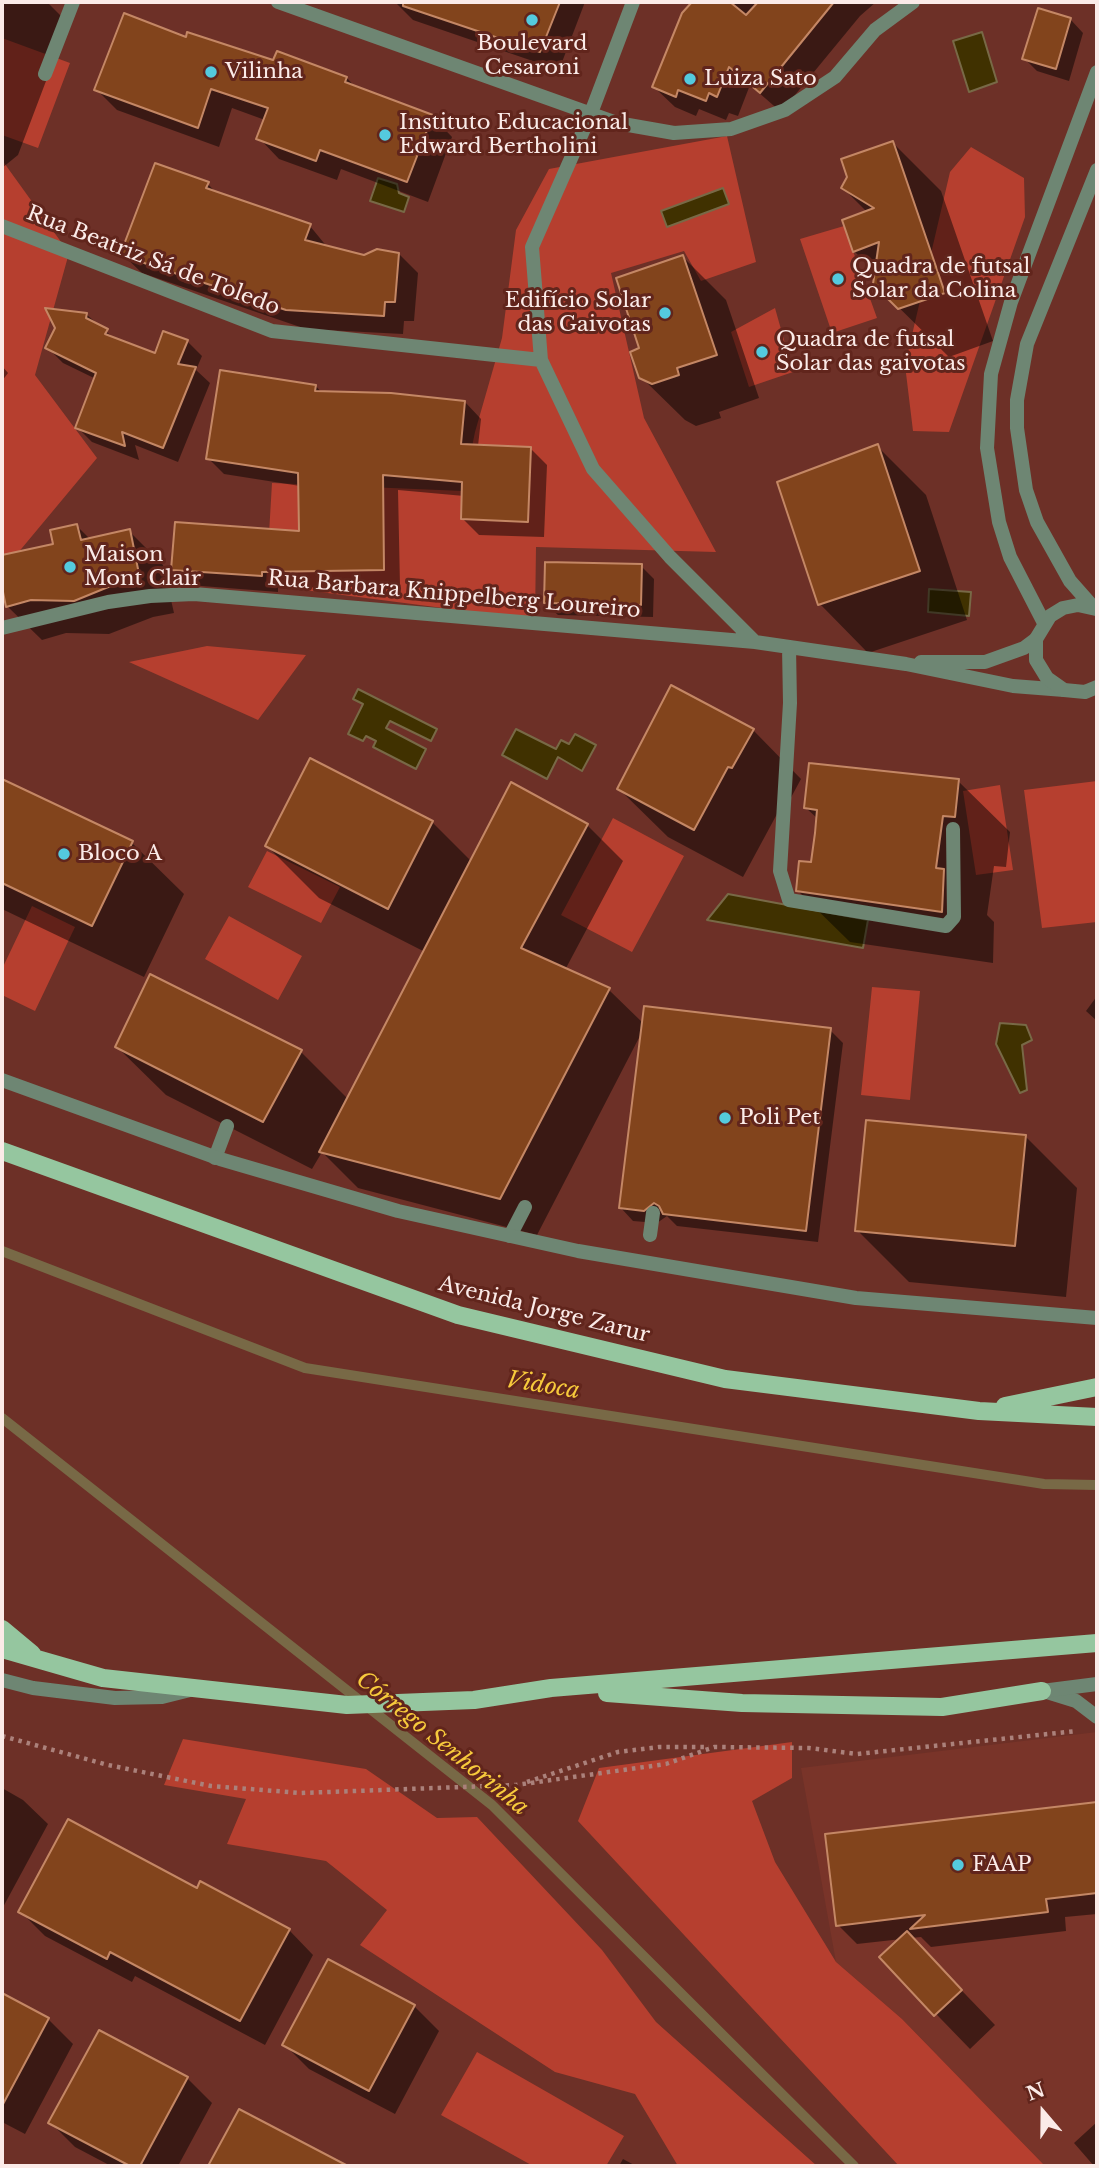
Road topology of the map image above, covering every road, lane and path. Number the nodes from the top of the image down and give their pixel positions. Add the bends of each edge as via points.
1 (73, 2) edge
2 (278, 2) edge
3 (633, 2) edge
4 (913, 2) edge
5 (1097, 72) edge
6 (45, 74) dead end
7 (591, 113) junction
8 (1097, 170) edge
9 (2, 226) edge
10 (541, 359) junction
11 (1095, 608) edge
12 (1044, 622) junction
13 (2, 628) edge
14 (1036, 639) junction
15 (755, 642) junction
16 (789, 647) junction
17 (906, 664) junction
18 (1097, 687) edge
19 (1065, 690) junction
20 (953, 829) dead end
21 (2, 1080) edge
22 (227, 1126) dead end
23 (2, 1151) edge
24 (215, 1157) junction
25 (525, 1207) dead end
26 (653, 1213) dead end
27 (650, 1235) dead end
28 (510, 1236) junction
29 (1097, 1318) edge
30 (1097, 1387) edge
31 (979, 1411) junction
32 (1097, 1417) edge
33 (2, 1629) edge
34 (1097, 1643) edge
35 (2, 1648) edge
36 (41, 1662) junction
37 (2, 1680) edge
38 (1097, 1684) edge
39 (551, 1688) junction
40 (196, 1689) junction
41 (1042, 1691) junction
42 (1097, 1717) edge
43 (1085, 1730) dead end
44 (2, 1736) edge
45 (714, 1747) junction
46 (516, 1785) junction

1 - 6 street
2 - 7 street
3 - 7 street
4 - 7 street via 876,30 835,77 810,96 759,121 703,133 674,133 646,130
5 - 12 street via 1011,302 990,386 987,448 999,522 1010,557
7 - 10 street via 532,247
8 - 11 street via 1027,344 1017,400 1026,490 1037,522 1070,581
9 - 10 street, Rua Beatriz Sá de Toledo via 272,331
10 - 15 street via 593,469
11 - 12 street via 1063,608
12 - 14 street
13 - 15 street, Rua Barbara Knippelberg Loureiro via 108,602 194,594
14 - 17 street, Rua Barbara Knippelberg Loureiro via 985,662
14 - 19 street via 1036,660 1046,678
15 - 16 street, Rua Barbara Knippelberg Loureiro
16 - 17 street, Rua Barbara Knippelberg Loureiro
16 - 20 street via 790,716 780,872 789,900 946,926 954,917
17 - 19 street, Rua Barbara Knippelberg Loureiro via 1013,686
18 - 19 street, Rua Barbara Knippelberg Loureiro via 1085,692
21 - 24 street
22 - 24 street
23 - 31 main road, Avenida Jorge Zarur via 458,1315 725,1379
24 - 28 street via 397,1211
25 - 28 street
26 - 27 street
28 - 29 street via 856,1298
30 - 31 main road
31 - 32 main road, Avenida Jorge Zarur
33 - 36 main road
34 - 39 main road
35 - 36 main road
36 - 40 main road via 103,1678
37 - 40 street via 115,1698 162,1697
38 - 41 street
39 - 40 main road via 474,1700 347,1705
39 - 41 main road via 742,1703 942,1707
41 - 42 street via 1064,1695
43 - 45 path via 857,1754 809,1748
44 - 46 path via 108,1765 211,1786 301,1793
45 - 46 path via 666,1764
45 - 46 path via 618,1752

